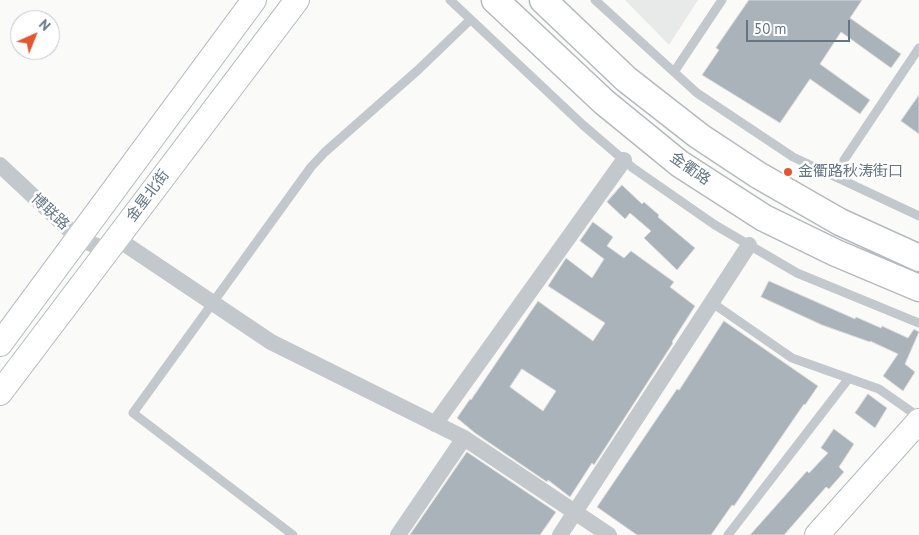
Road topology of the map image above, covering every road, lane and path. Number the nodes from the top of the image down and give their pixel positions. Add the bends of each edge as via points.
1 (254, 0) edge
2 (297, 0) edge
3 (450, 0) edge
4 (495, 0) edge
5 (543, 0) edge
6 (595, 0) edge
7 (722, 0) edge
8 (470, 20) junction
9 (919, 48) edge
10 (674, 72) junction
11 (624, 160) junction
12 (0, 165) edge
13 (841, 179) junction
14 (919, 216) edge
15 (79, 239) junction
16 (111, 244) junction
17 (748, 244) junction
18 (919, 258) edge
19 (919, 288) edge
20 (711, 302) junction
21 (213, 303) junction
22 (919, 323) edge
23 (0, 344) edge
24 (849, 378) junction
25 (0, 393) edge
26 (919, 419) edge
27 (435, 424) junction
28 (464, 438) junction
29 (575, 512) junction
30 (293, 535) edge
31 (398, 535) edge
32 (560, 535) edge
33 (609, 535) edge
34 (728, 535) edge
35 (817, 535) edge

1 - 15 main road, 金星北街
2 - 16 main road, 金星北街
3 - 8 lane
4 - 19 main road, 金衢路 via 604,102 680,164 764,218
5 - 18 main road via 626,79 699,136 758,175 840,222
6 - 10 lane
7 - 10 lane
8 - 11 lane
8 - 21 lane via 311,167
9 - 13 lane via 844,160
10 - 13 lane via 697,93 792,157
11 - 17 lane via 715,226
11 - 27 street
12 - 15 street, 博联路
13 - 14 lane
15 - 16 street, 博联路
15 - 23 main road, 金星北街
16 - 21 street, 博联路
16 - 25 main road, 金星北街
17 - 20 street
17 - 22 lane via 797,273
20 - 24 lane via 792,358
20 - 29 street
21 - 27 street, 博联路 via 271,342
21 - 30 lane via 133,413
24 - 26 lane via 879,389
24 - 34 lane
26 - 35 main road
27 - 28 street, 博联路
28 - 29 street, 博联路
28 - 31 street
29 - 32 street
29 - 33 street, 博联路

